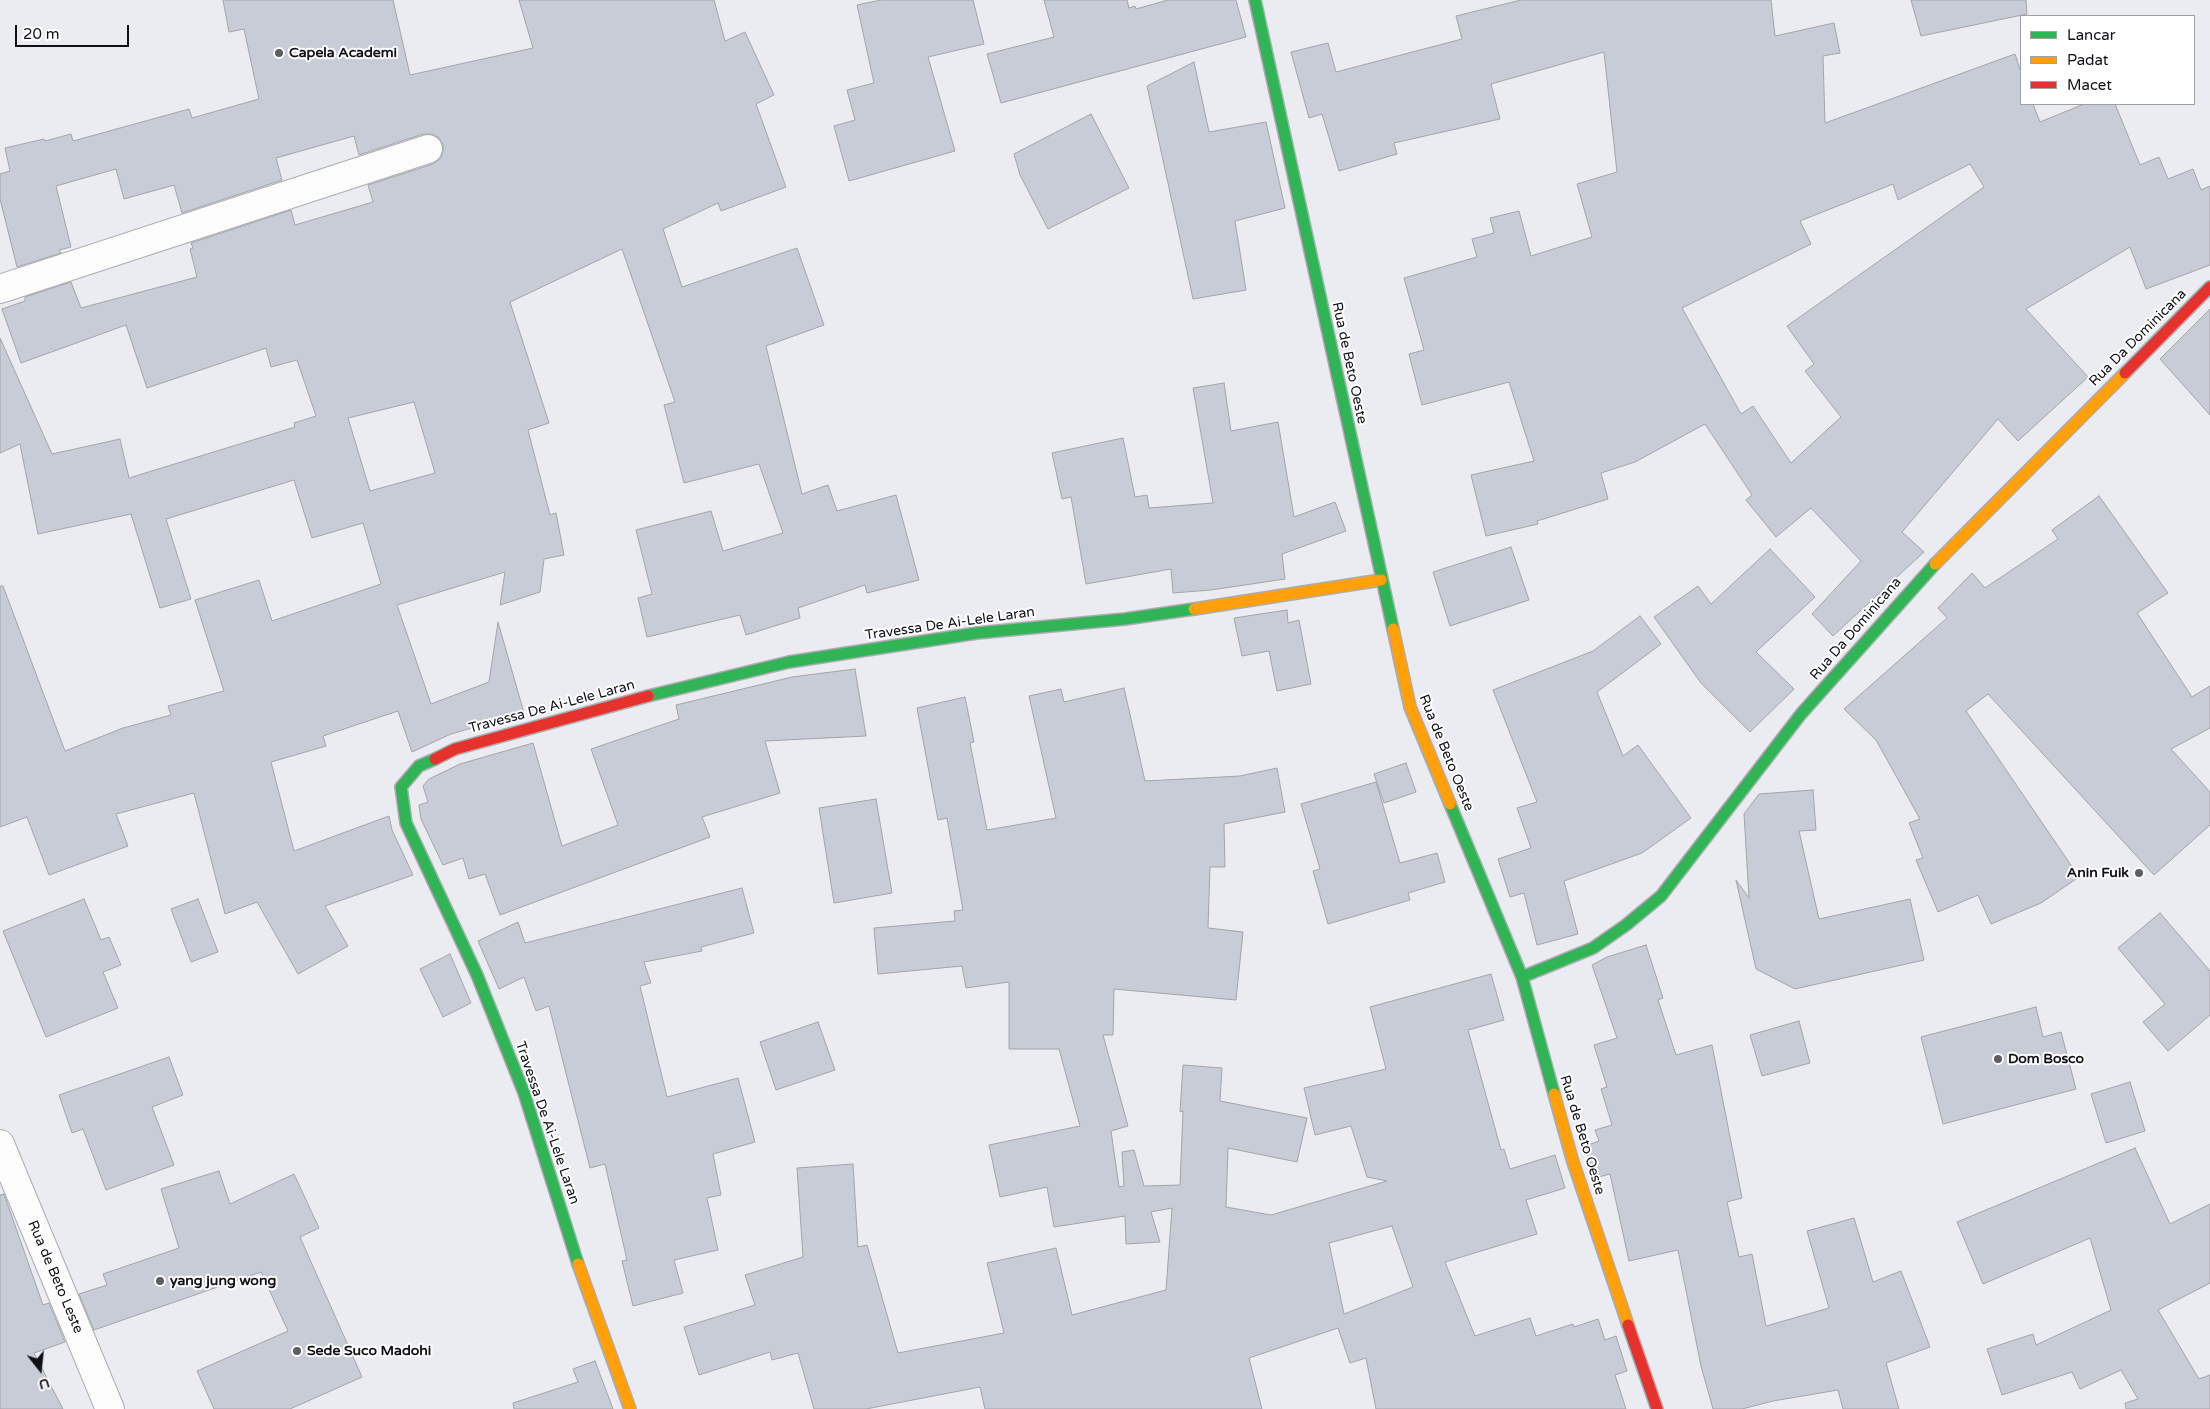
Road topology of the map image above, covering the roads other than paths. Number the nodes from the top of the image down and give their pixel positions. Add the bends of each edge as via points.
1 (1255, 0) edge
2 (428, 149) dead end
3 (2210, 287) edge
4 (0, 289) edge
5 (1380, 580) junction
6 (1522, 977) junction
7 (0, 1144) edge
8 (110, 1409) edge
9 (630, 1409) edge
10 (1657, 1409) edge

1 - 5 street, Rua de Beto Oeste
2 - 4 street
3 - 6 street, Rua Da Dominicana via 1921,578 1801,714 1661,896 1593,948
5 - 6 street, Rua de Beto Oeste via 1410,707
5 - 9 street, Travessa De Ai-Lele Laran via 1125,619 977,633 789,662 661,692 455,749 419,766 400,787 406,823 477,976 524,1093 592,1306
6 - 10 street, Rua de Beto Oeste via 1572,1159
7 - 8 street, Rua de Beto Leste

